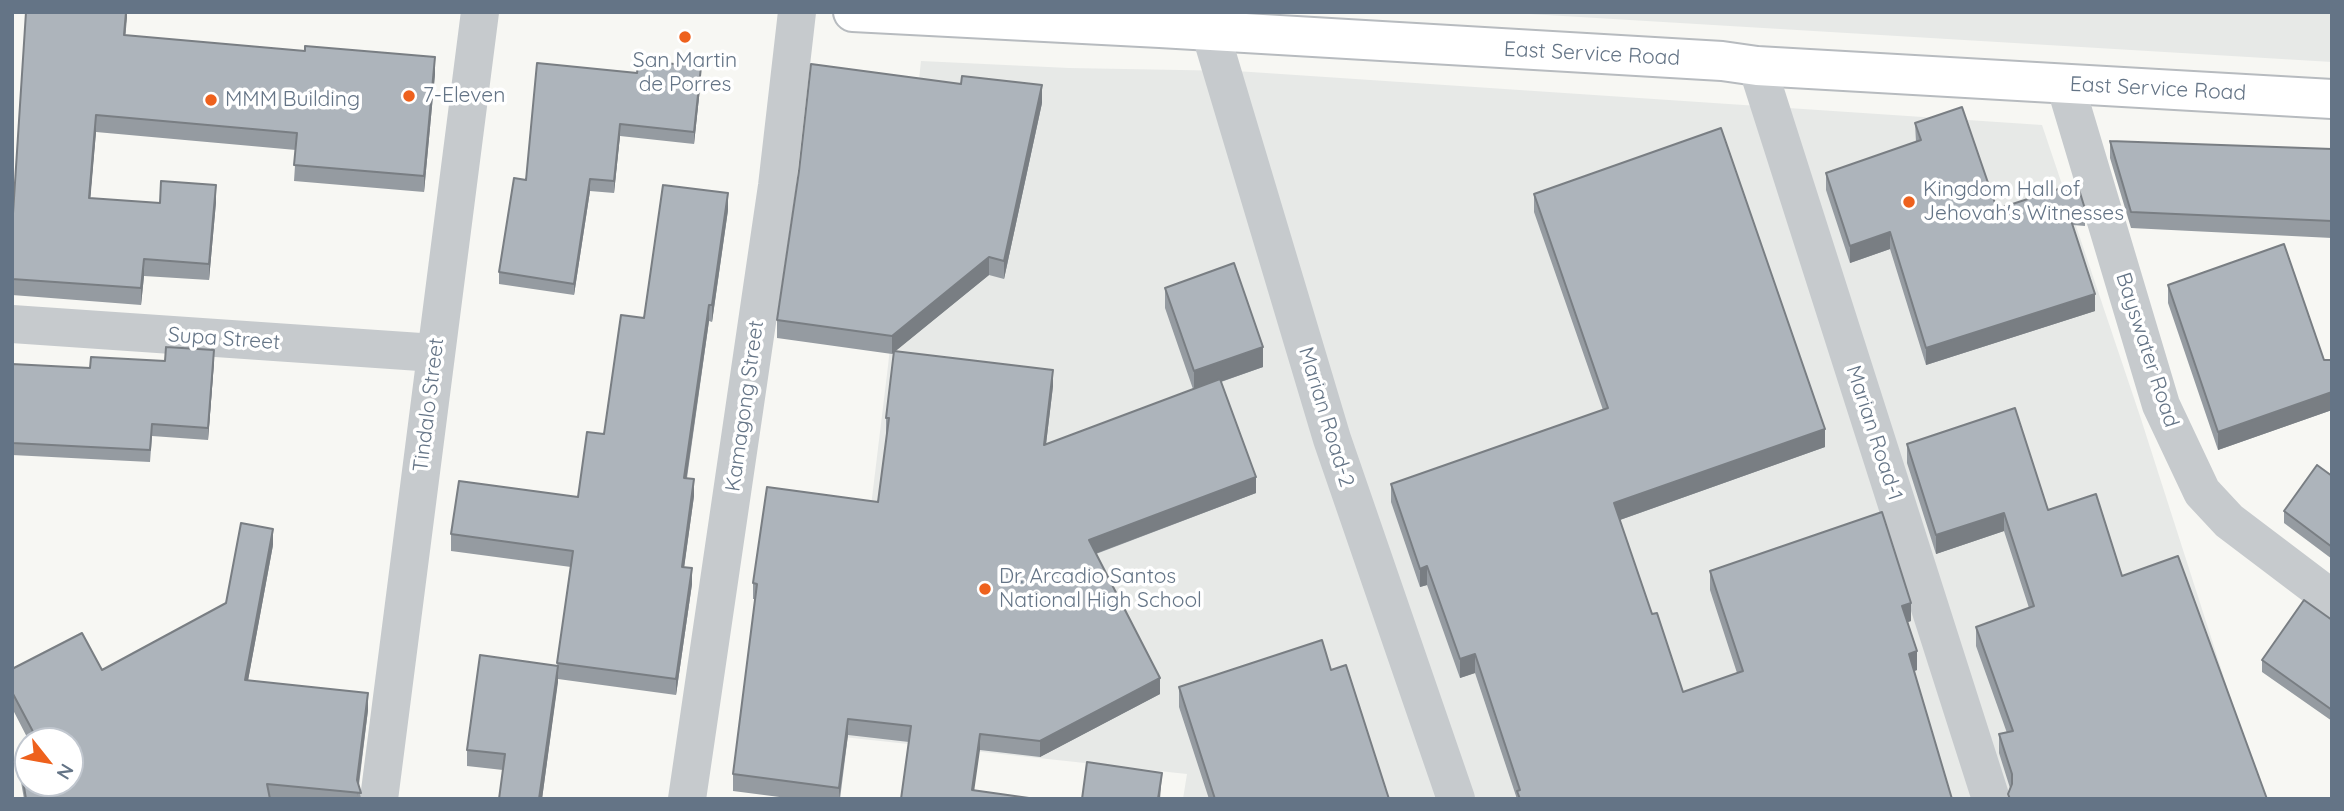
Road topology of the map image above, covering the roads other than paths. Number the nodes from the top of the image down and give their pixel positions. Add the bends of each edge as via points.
1 (480, 12) edge
2 (797, 12) edge
3 (853, 12) edge
4 (1210, 31) junction
5 (1757, 66) junction
6 (2065, 84) junction
7 (2332, 99) edge
8 (12, 324) edge
9 (435, 353) junction
10 (2332, 599) edge
11 (379, 799) edge
12 (687, 799) edge
13 (1455, 799) edge
14 (1991, 799) edge

1 - 9 street, Tindalo Street
2 - 12 street, Kamagong Street via 777,186
3 - 4 main road, East Service Road
4 - 5 main road, East Service Road
4 - 13 street, Marian Road-2 via 1332,439
5 - 6 main road, East Service Road
5 - 14 street, Marian Road-1
6 - 7 main road, East Service Road
6 - 10 street, Bayswater Road via 2161,405 2202,492 2229,521
8 - 9 street, Supa Street
9 - 11 street, Tindalo Street

